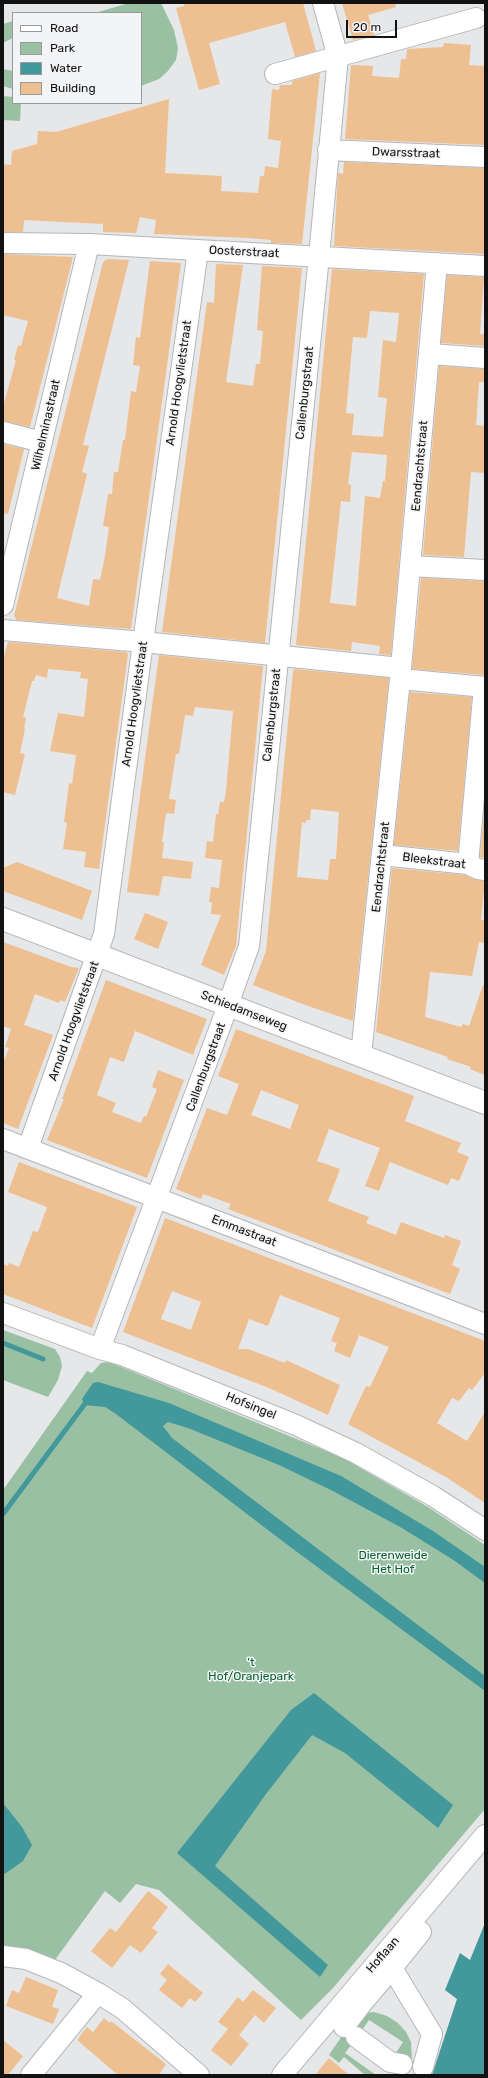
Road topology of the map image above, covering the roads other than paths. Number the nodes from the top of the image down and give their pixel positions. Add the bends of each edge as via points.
1 (323, 3) edge
2 (476, 18) dead end
3 (338, 57) junction
4 (275, 74) dead end
5 (328, 150) junction
6 (485, 156) edge
7 (3, 243) edge
8 (89, 244) junction
9 (198, 250) junction
10 (319, 256) junction
11 (437, 263) junction
12 (485, 266) edge
13 (430, 354) junction
14 (485, 358) edge
15 (3, 432) edge
16 (42, 442) junction
17 (410, 566) junction
18 (485, 570) edge
19 (3, 605) edge
20 (3, 630) edge
21 (143, 642) junction
22 (277, 656) junction
23 (400, 674) junction
24 (485, 687) edge
25 (382, 855) junction
26 (476, 867) edge
27 (3, 919) edge
28 (98, 955) junction
29 (228, 1004) junction
30 (361, 1055) junction
31 (485, 1103) edge
32 (3, 1138) edge
33 (28, 1148) junction
34 (157, 1197) junction
35 (3, 1313) edge
36 (485, 1324) edge
37 (100, 1349) junction
38 (485, 1530) edge
39 (485, 1835) edge
40 (464, 1878) dead end
41 (3, 1956) edge
42 (392, 1968) junction
43 (98, 1993) junction
44 (414, 2067) edge
45 (31, 2075) edge
46 (199, 2075) edge
47 (282, 2075) edge

1 - 3 street
2 - 3 street
3 - 4 street
3 - 5 street, Callenburgstraat
5 - 6 street, Dwarsstraat
5 - 10 street, Callenburgstraat
7 - 8 street, Oosterstraat
8 - 9 street, Oosterstraat
8 - 16 street, Wilhelminastraat
9 - 10 street, Oosterstraat
9 - 21 street, Arnold Hoogvlietstraat
10 - 11 street, Oosterstraat
10 - 22 street, Callenburgstraat
11 - 12 street, Oosterstraat
11 - 13 street, Eendrachtstraat
13 - 14 street
13 - 17 street, Eendrachtstraat
15 - 16 street
16 - 19 street, Wilhelminastraat
17 - 18 street
17 - 23 street, Eendrachtstraat
20 - 21 street
21 - 22 street
21 - 28 street, Arnold Hoogvlietstraat via 104,934
22 - 23 street
22 - 29 street, Callenburgstraat via 249,946
23 - 24 street
23 - 25 street, Eendrachtstraat
24 - 26 street
25 - 26 street, Bleekstraat
25 - 30 street, Eendrachtstraat
27 - 28 street, Schiedamseweg
28 - 29 street, Schiedamseweg
28 - 33 street, Arnold Hoogvlietstraat
29 - 30 street, Schiedamseweg
29 - 34 street, Callenburgstraat
30 - 31 street, Schiedamseweg
32 - 33 street, Emmastraat
33 - 34 street, Emmastraat
34 - 36 street, Emmastraat
34 - 37 street, Callenburgstraat
35 - 37 street, Hofsingel
37 - 38 street, Hofsingel via 130,1358 296,1425 356,1453 433,1496
39 - 47 street, Hoflaan
40 - 42 street via 418,1930
41 - 43 street via 26,1959 61,1973
42 - 44 street via 432,2034
42 - 44 street via 363,2002 349,2031 390,2062
43 - 45 street
43 - 46 street via 123,2009

